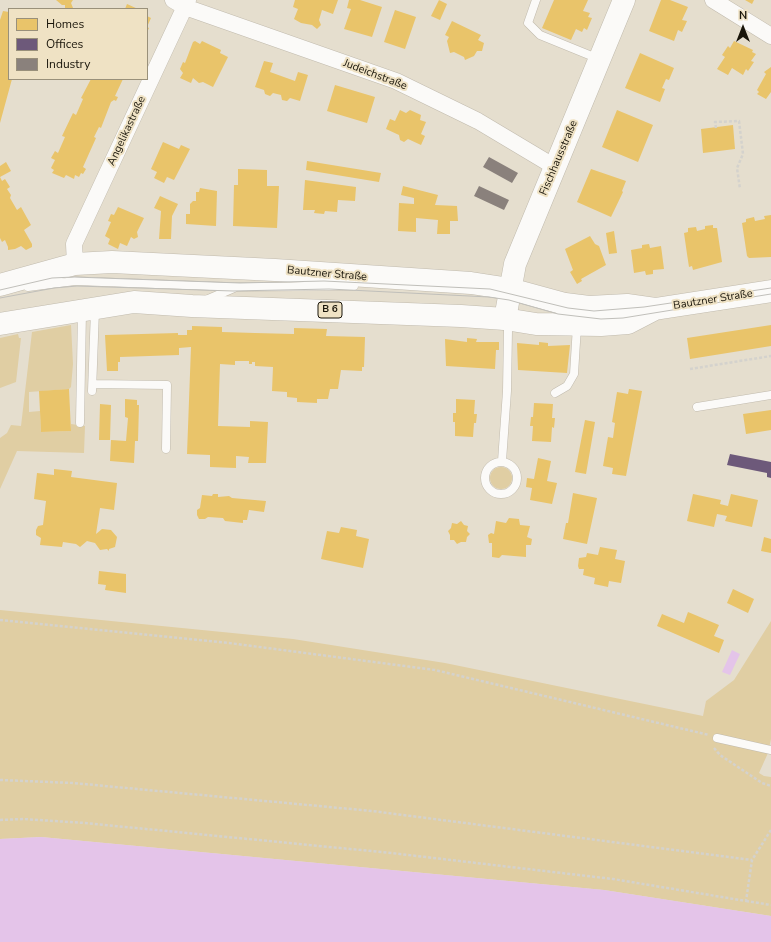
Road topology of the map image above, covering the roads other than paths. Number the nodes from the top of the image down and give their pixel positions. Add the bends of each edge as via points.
1 (536, 0) edge
2 (624, 0) edge
3 (713, 0) edge
4 (182, 2) edge
5 (771, 36) edge
6 (600, 60) junction
7 (148, 78) edge
8 (147, 80) edge
9 (555, 167) junction
10 (73, 272) junction
11 (326, 275) junction
12 (291, 285) junction
13 (5, 286) edge
14 (237, 287) junction
15 (366, 287) dead end
16 (443, 290) dead end
17 (771, 291) edge
18 (510, 293) junction
19 (134, 302) junction
20 (192, 306) junction
21 (0, 309) edge
22 (89, 309) junction
23 (654, 309) junction
24 (505, 319) junction
25 (0, 324) edge
26 (577, 326) junction
27 (555, 393) dead end
28 (771, 395) edge
29 (697, 407) dead end
30 (80, 423) dead end
31 (166, 449) dead end
32 (502, 461) junction
33 (717, 738) road end
34 (771, 750) edge

1 - 6 lane via 528,23 540,35
2 - 6 main road, Fischhausstraße
3 - 5 street
4 - 7 street, Angelikastraße
4 - 9 street, Judeichstraße via 396,81 478,121
6 - 9 main road, Fischhausstraße
8 - 10 street, Angelikastraße via 74,244
9 - 18 main road, Fischhausstraße via 515,264
10 - 11 main road, Bautzner Straße / B 6 via 105,262
10 - 13 main road, Bautzner Straße / B 6
10 - 14 lane
11 - 12 lane
11 - 18 main road, Bautzner Straße / B 6 via 471,283
12 - 14 lane
12 - 15 lane
14 - 20 lane
16 - 18 lane
17 - 23 main road, Bautzner Straße / B 6
18 - 23 main road, Bautzner Straße / B 6 via 590,307 627,305
18 - 24 main road, Fischhausstraße
19 - 20 main road, Bautzner Straße / B 6
19 - 21 main road via 59,300
19 - 22 main road, Bautzner Straße / B 6
20 - 24 main road, Bautzner Straße / B 6 via 365,311
22 - 25 main road, Bautzner Straße / B 6
22 - 30 lane
22 - 31 lane via 93,388 167,385
23 - 26 main road, Bautzner Straße / B 6 via 628,323
24 - 26 main road, Bautzner Straße / B 6
24 - 32 lane via 508,330 507,391
26 - 27 lane via 574,374 567,386
28 - 29 lane
32 - 32 lane via 513,466 518,476 515,487 506,494 491,491 485,482 488,467
33 - 34 lane

